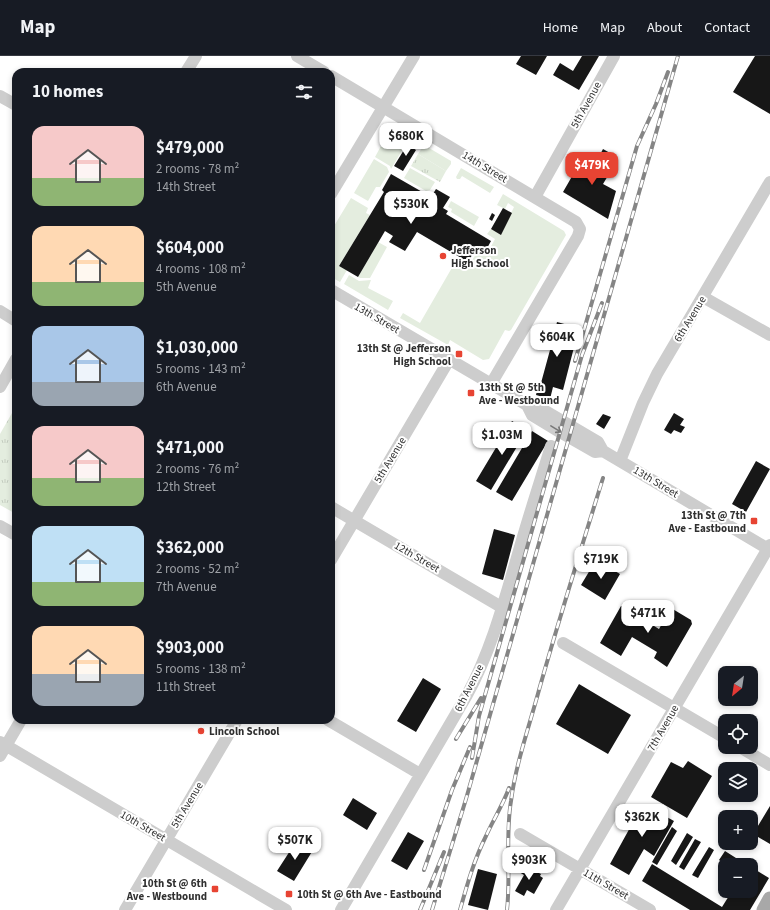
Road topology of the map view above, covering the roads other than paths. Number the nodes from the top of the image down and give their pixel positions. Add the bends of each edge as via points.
1 (196, 56) edge
2 (297, 56) edge
3 (414, 56) edge
4 (614, 56) edge
5 (188, 68) edge
6 (317, 68) edge
7 (335, 78) edge
8 (0, 96) edge
9 (12, 103) edge
10 (383, 107) junction
11 (770, 182) edge
12 (335, 187) edge
13 (535, 197) junction
14 (335, 292) edge
15 (703, 297) junction
16 (0, 312) edge
17 (12, 319) edge
18 (770, 335) edge
19 (449, 360) junction
20 (12, 366) edge
21 (490, 384) junction
22 (0, 387) edge
23 (552, 446) dead end
24 (620, 461) junction
25 (335, 509) edge
26 (354, 520) junction
27 (0, 526) edge
28 (12, 533) edge
29 (769, 548) edge
30 (335, 553) edge
31 (502, 608) junction
32 (563, 643) dead end
33 (674, 708) junction
34 (18, 724) edge
35 (235, 724) edge
36 (335, 724) edge
37 (718, 734) edge
38 (2, 748) edge
39 (752, 754) edge
40 (770, 765) edge
41 (420, 774) junction
42 (520, 834) dead end
43 (166, 840) junction
44 (580, 869) junction
45 (770, 899) edge
46 (125, 910) edge
47 (286, 910) edge
48 (341, 910) edge
49 (556, 910) edge
50 (650, 910) edge
51 (764, 910) edge

1 - 5 street
2 - 6 street
3 - 10 street
4 - 13 street, 5th Avenue
7 - 10 street, 14th Street
8 - 9 street
10 - 12 street
10 - 13 street, 14th Street
11 - 15 street, 6th Avenue
13 - 21 street, 14th Street via 576,222 580,229
14 - 19 street, 13th Street
15 - 18 street
15 - 24 street, 6th Avenue via 657,374
16 - 17 street
19 - 21 street, 13th Street
19 - 26 street, 5th Avenue
20 - 22 street
21 - 24 street, 13th Street via 527,405 532,415 560,432 595,452 603,451
23 - 31 street, 6th Avenue
24 - 29 street, 13th Street
25 - 26 street, 12th Street
26 - 30 street, 5th Avenue
26 - 31 street, 12th Street
27 - 28 street
29 - 33 street, 7th Avenue
31 - 41 street, 6th Avenue via 488,652 471,688
32 - 33 street
33 - 37 street
33 - 44 street, 7th Avenue
34 - 38 street
35 - 43 street, 5th Avenue
36 - 41 street
38 - 43 street, 10th Street
39 - 40 street
41 - 48 street, 6th Avenue
42 - 44 street, 11th Street
43 - 46 street, 5th Avenue
43 - 47 street, 10th Street
44 - 49 street, 7th Avenue
44 - 50 street, 11th Street
45 - 51 main road

